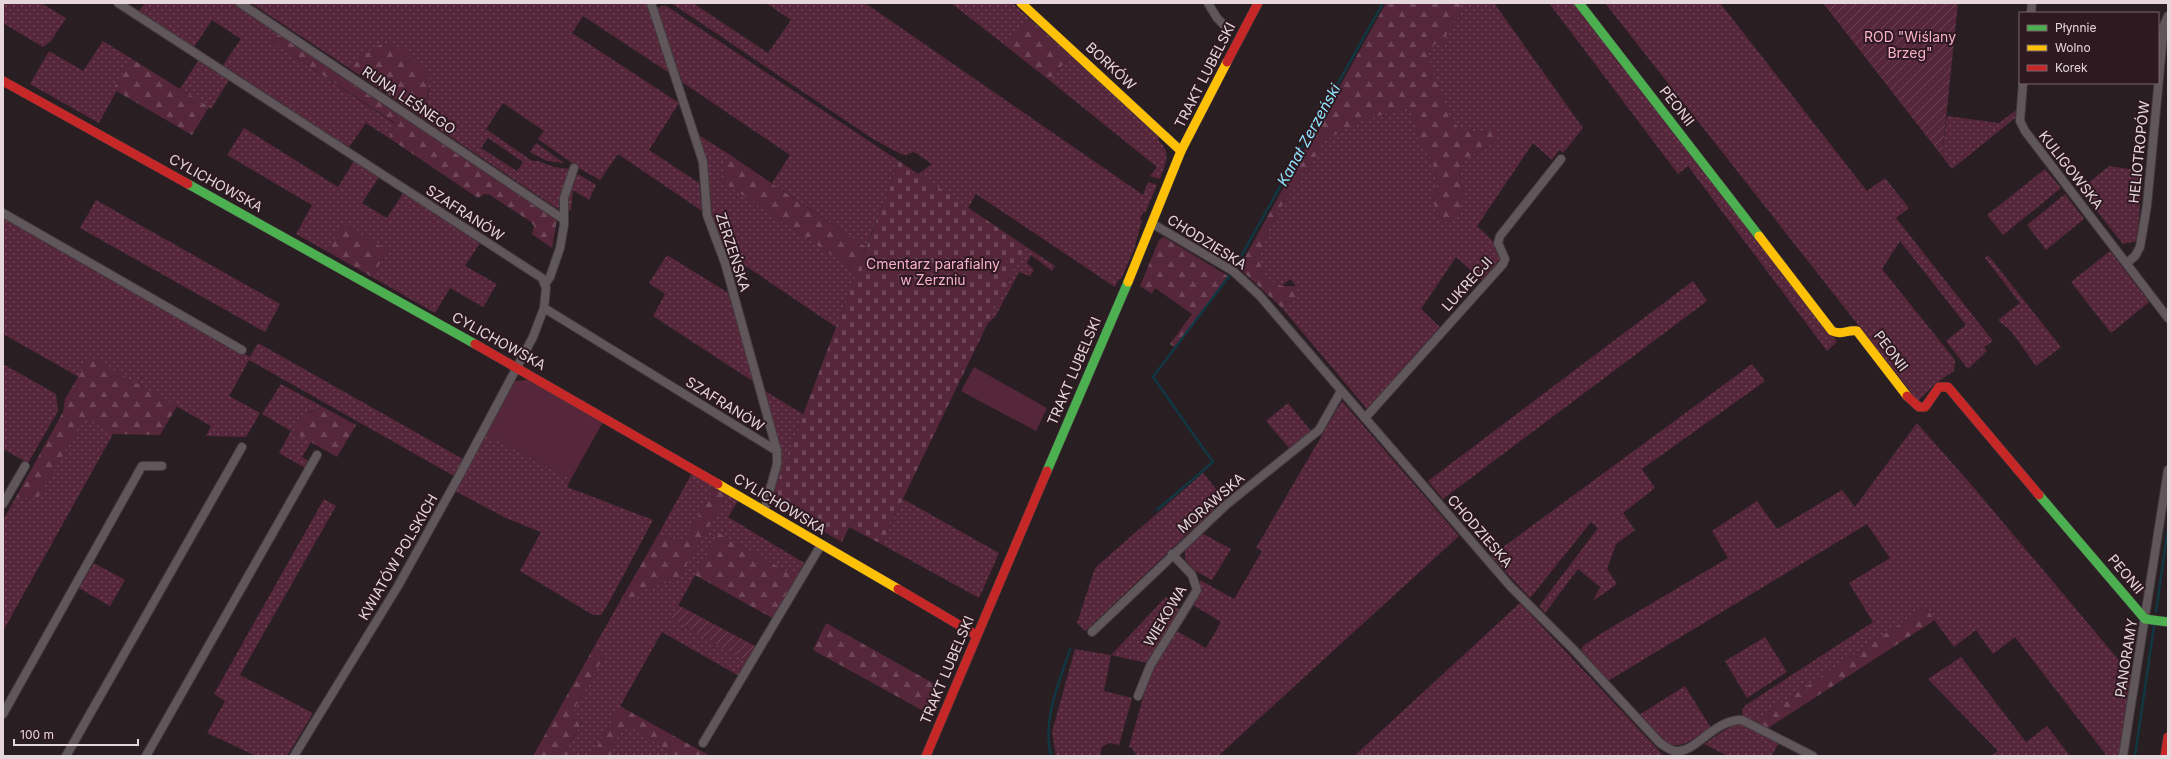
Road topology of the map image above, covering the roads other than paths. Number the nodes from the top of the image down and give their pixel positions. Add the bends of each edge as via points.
1 (118, 3) edge
2 (240, 3) edge
3 (651, 3) edge
4 (1021, 3) edge
5 (1208, 3) edge
6 (1258, 3) edge
7 (1579, 3) edge
8 (2168, 16) edge
9 (1228, 29) dead end
10 (2159, 74) edge
11 (3, 81) edge
12 (2023, 84) edge
13 (2158, 84) edge
14 (1181, 151) junction
15 (1561, 159) dead end
16 (574, 168) dead end
17 (3, 214) edge
18 (563, 219) junction
19 (1153, 224) junction
20 (2127, 263) junction
21 (545, 284) junction
22 (544, 308) junction
23 (2168, 318) edge
24 (242, 350) dead end
25 (517, 367) junction
26 (1341, 391) junction
27 (1365, 418) junction
28 (242, 447) dead end
29 (777, 451) junction
30 (317, 455) dead end
31 (24, 466) dead end
32 (162, 466) dead end
33 (2168, 470) edge
34 (3, 504) edge
35 (764, 511) junction
36 (821, 545) junction
37 (1172, 554) junction
38 (2145, 619) junction
39 (2168, 622) edge
40 (1092, 632) dead end
41 (976, 635) junction
42 (1138, 696) dead end
43 (3, 714) edge
44 (2168, 737) edge
45 (703, 743) dead end
46 (66, 756) edge
47 (146, 756) edge
48 (294, 756) edge
49 (926, 756) edge
50 (1813, 756) edge
51 (2123, 756) edge
52 (2165, 756) edge

1 - 21 street, SZAFRANÓW via 542,278
2 - 18 street, RUNA LEŚNEGO
3 - 29 street, ZERZEŃSKA via 703,162 707,215 725,263
4 - 14 street, BORKÓW
5 - 9 street via 1217,18
6 - 14 street, TRAKT LUBELSKI
7 - 38 street, PEONII via 1832,331 1839,334 1857,331 1914,405 1925,407 1939,387 1945,386 1951,390
8 - 10 street, HELIOTROPÓW via 2164,25
11 - 25 street, CYLICHOWSKA
12 - 20 street, KULIGOWSKA via 2020,121 2025,132
13 - 20 street, HELIOTROPÓW via 2147,206 2141,243 2137,254
14 - 19 street, TRAKT LUBELSKI
15 - 27 street, LUKRECJI via 1500,236 1498,243 1505,259 1503,264
16 - 18 street via 564,198
17 - 24 street
18 - 21 street via 560,248
19 - 26 street, CHODZIESKA via 1233,271 1246,282
19 - 41 street, TRAKT LUBELSKI
20 - 23 street
21 - 22 street
22 - 25 street, KWIATÓW POLSKICH via 533,337
22 - 29 street, SZAFRANÓW
25 - 35 street, CYLICHOWSKA
25 - 48 street, KWIATÓW POLSKICH via 398,586
26 - 27 street, CHODZIESKA
26 - 37 street, MORAWSKA via 1319,430 1226,505
27 - 50 street, CHODZIESKA via 1510,586 1573,649 1660,743 1679,752 1732,719 1742,720
28 - 46 street
29 - 35 street, ZERZEŃSKA via 777,464
30 - 47 street
31 - 34 street
32 - 43 street via 142,466
33 - 38 street, PANORAMY
35 - 36 street, CYLICHOWSKA
36 - 41 street, CYLICHOWSKA
36 - 45 street
37 - 40 street, MORAWSKA
37 - 42 street, WIEKOWA via 1192,575 1197,590 1150,666
38 - 39 street
38 - 51 street, PANORAMY
41 - 49 street, TRAKT LUBELSKI
44 - 52 street

